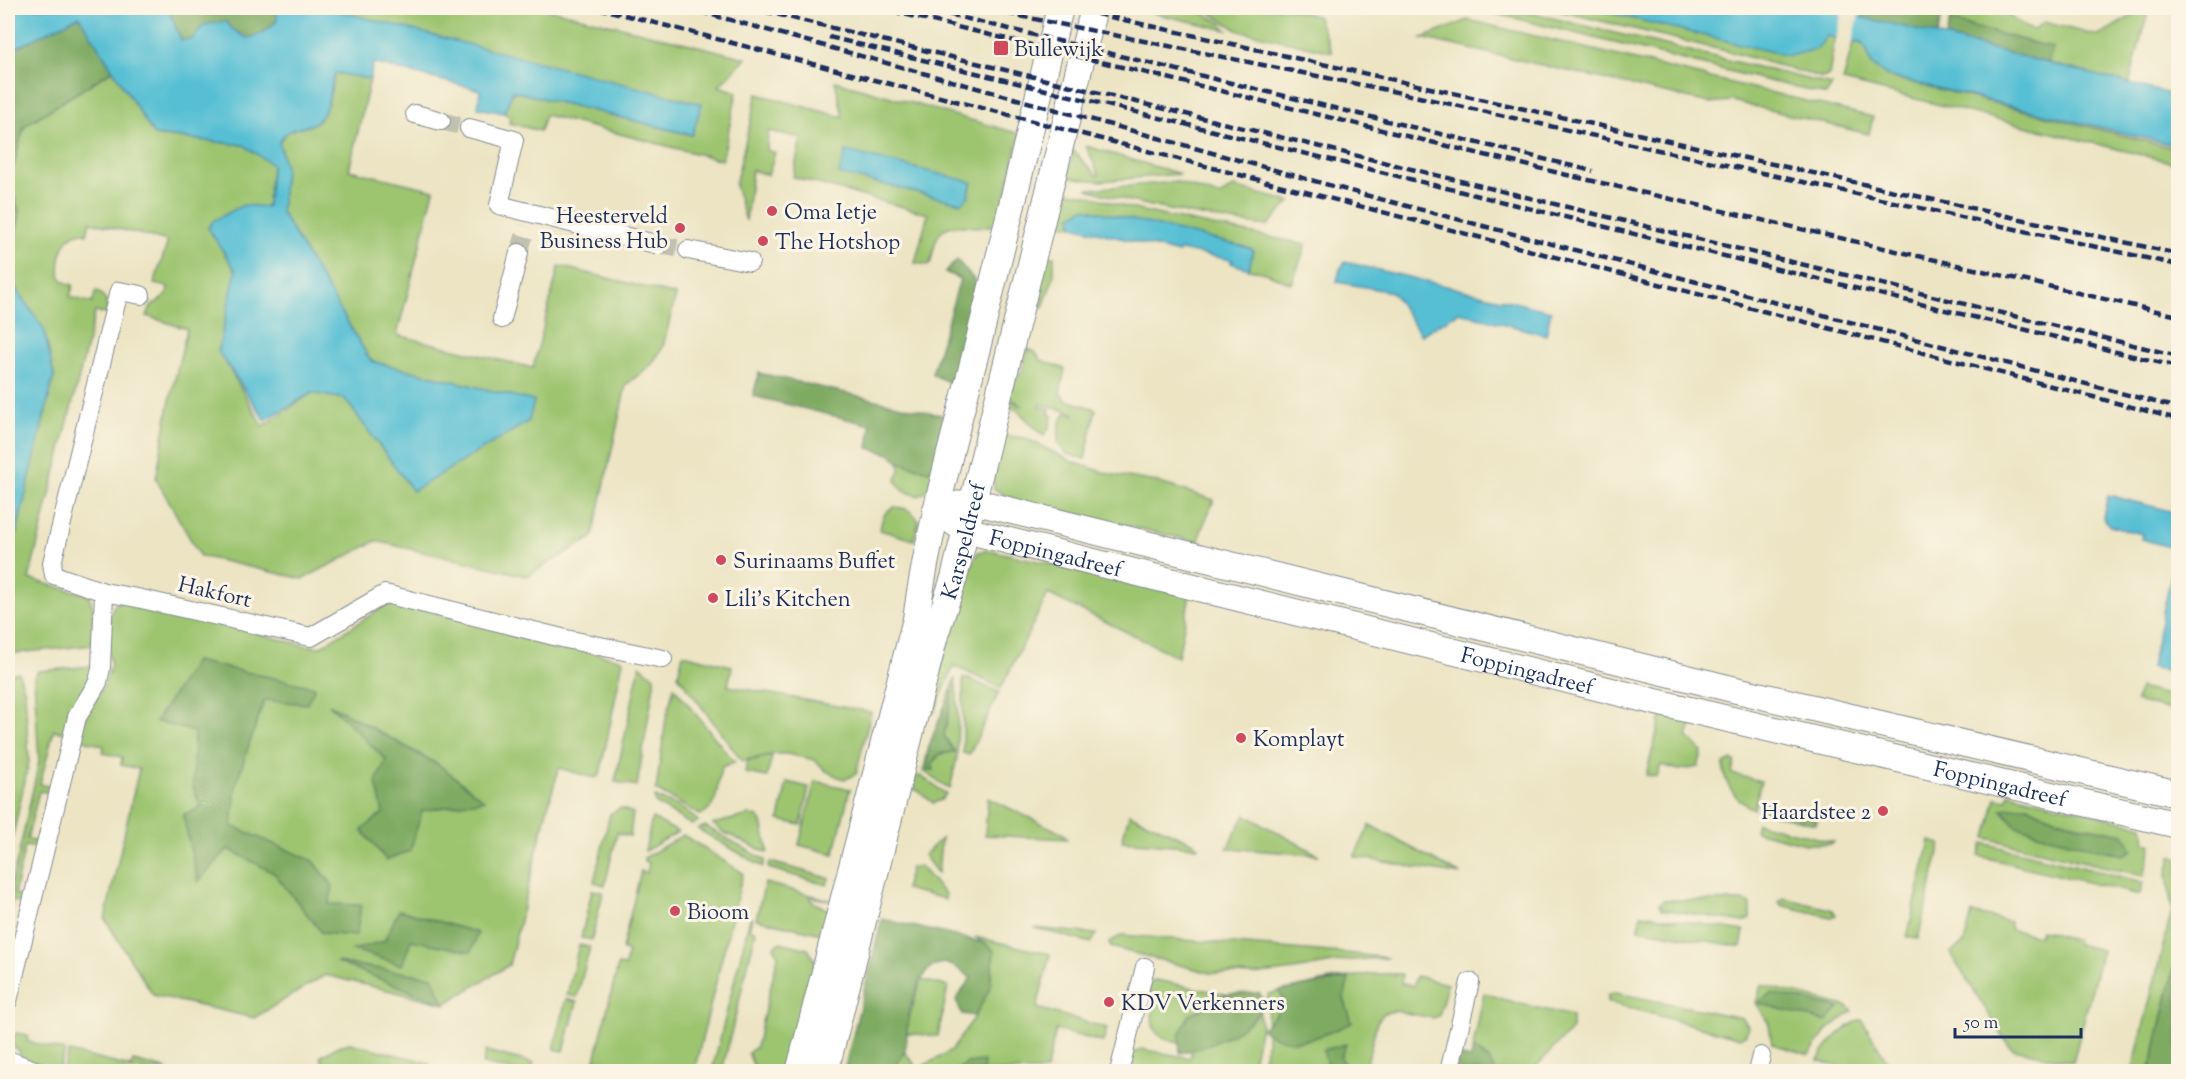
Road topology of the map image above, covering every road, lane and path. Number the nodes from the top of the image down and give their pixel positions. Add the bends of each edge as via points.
1 (1060, 8) edge
2 (1094, 8) edge
3 (415, 114) dead end
4 (441, 121) tunnel mouth
5 (469, 128) tunnel mouth
6 (659, 244) tunnel mouth
7 (688, 250) tunnel mouth
8 (519, 253) tunnel mouth
9 (750, 262) dead end
10 (141, 295) dead end
11 (502, 319) dead end
12 (972, 501) junction
13 (936, 510) junction
14 (965, 530) junction
15 (104, 592) junction
16 (663, 659) dead end
17 (885, 785) junction
18 (2178, 794) edge
19 (2178, 825) edge
20 (1145, 968) dead end
21 (1470, 982) dead end
22 (8, 1001) edge
23 (8, 1060) edge
24 (39, 1071) edge
25 (799, 1071) edge
26 (825, 1071) edge
27 (1119, 1071) edge
28 (1449, 1071) edge

1 - 13 street, Karspeldreef
2 - 12 street, Karspeldreef
3 - 4 street
5 - 6 street via 514,140 499,204 529,220
7 - 9 street
8 - 11 street
10 - 15 street, Hakfort via 119,291 52,563 54,575
12 - 13 street, Foppingadreef
12 - 14 street, Karspeldreef
12 - 18 street, Foppingadreef via 1707,683
13 - 14 street, Foppingadreef
13 - 17 street, Karspeldreef
14 - 17 street, Karspeldreef via 954,578
14 - 19 street, Foppingadreef via 1656,702
15 - 16 street, Hakfort via 311,637 385,594
15 - 22 street via 98,682 77,717
17 - 25 street, Karspeldreef via 840,910
17 - 26 street, Karspeldreef via 865,917
20 - 27 street
21 - 28 street
23 - 24 street

